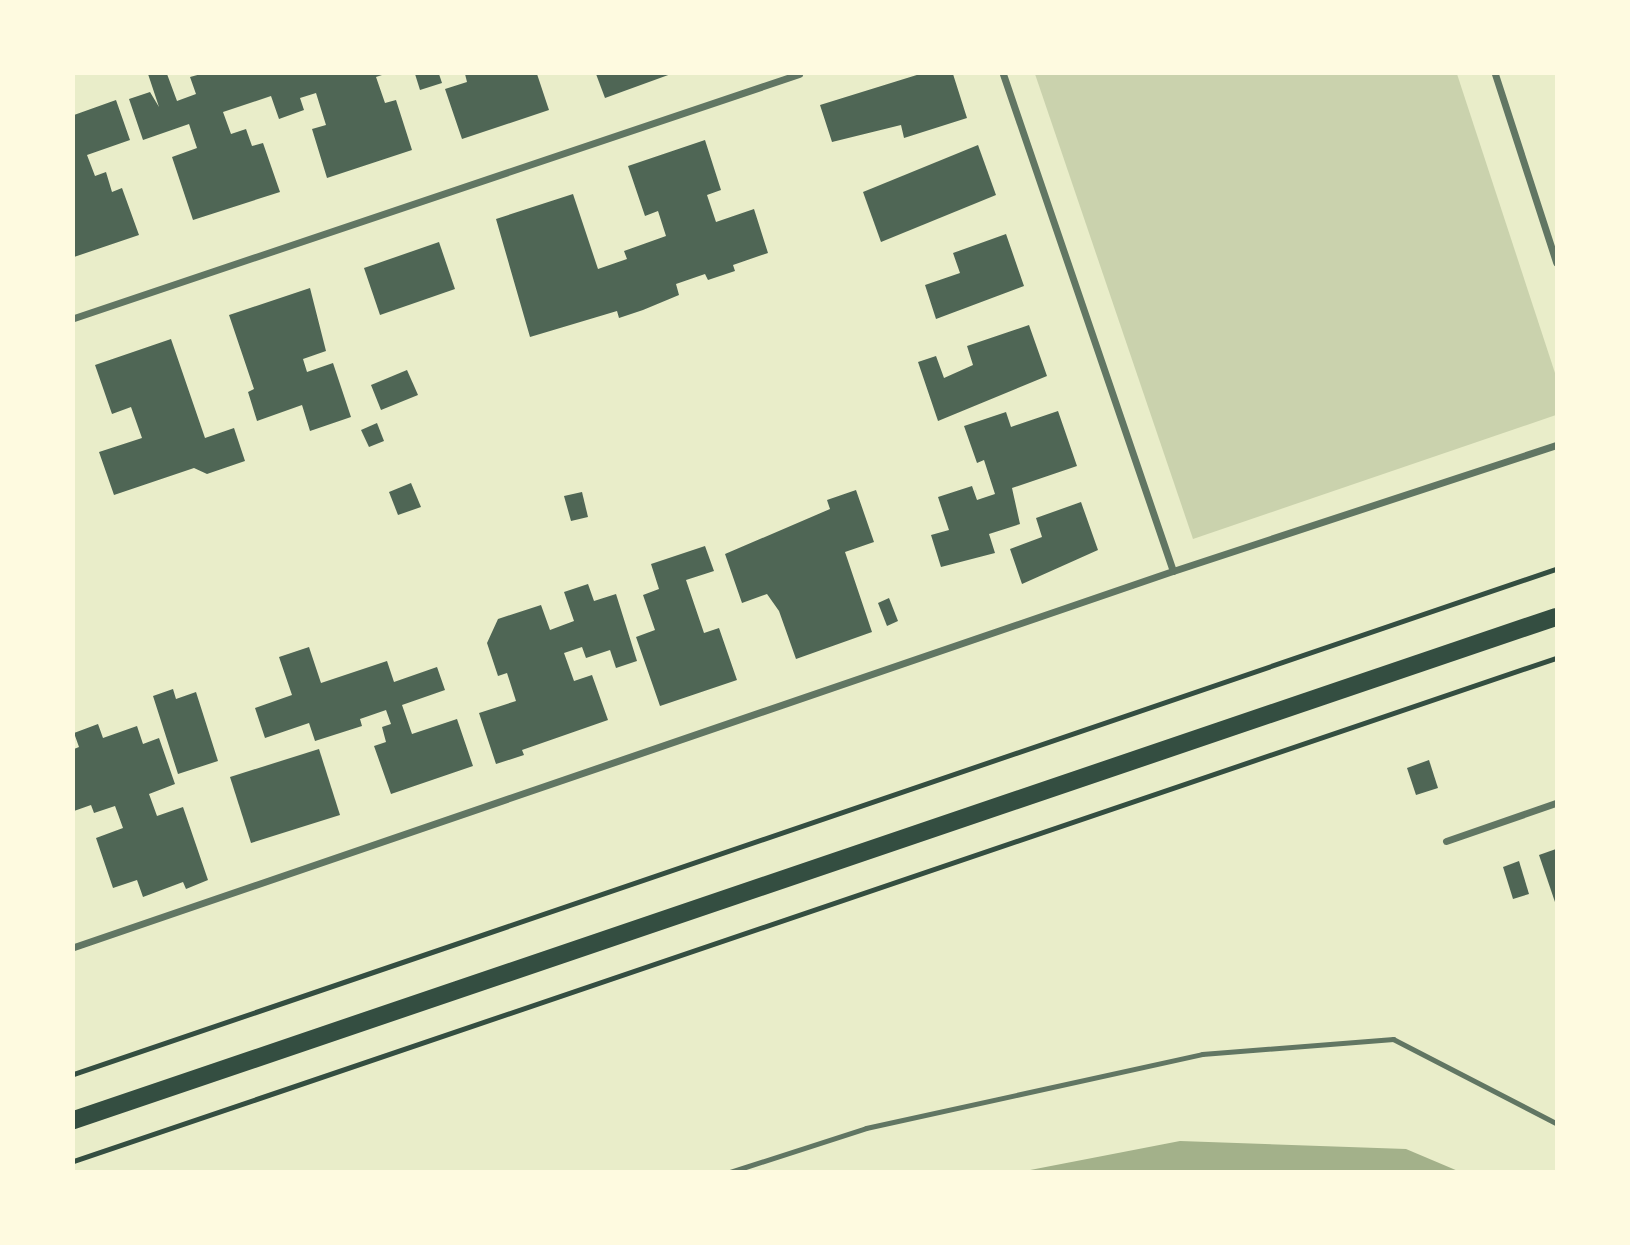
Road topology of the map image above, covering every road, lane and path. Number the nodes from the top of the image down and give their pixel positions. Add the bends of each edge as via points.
1 (799, 74) edge
2 (1003, 74) edge
3 (1495, 74) edge
4 (1556, 262) edge
5 (74, 318) edge
6 (1556, 445) edge
7 (1556, 569) edge
8 (1173, 571) junction
9 (1556, 617) edge
10 (1556, 658) edge
11 (1556, 803) edge
12 (1446, 841) dead end
13 (74, 947) edge
14 (74, 1074) edge
15 (74, 1120) edge
16 (1556, 1123) edge
17 (74, 1161) edge
18 (730, 1171) edge

1 - 5 street
2 - 8 street
3 - 4 street
6 - 8 street
7 - 14 path
8 - 13 street
9 - 15 main road
10 - 17 path
11 - 12 street
16 - 18 lane via 1392,1039 1202,1054 866,1128

